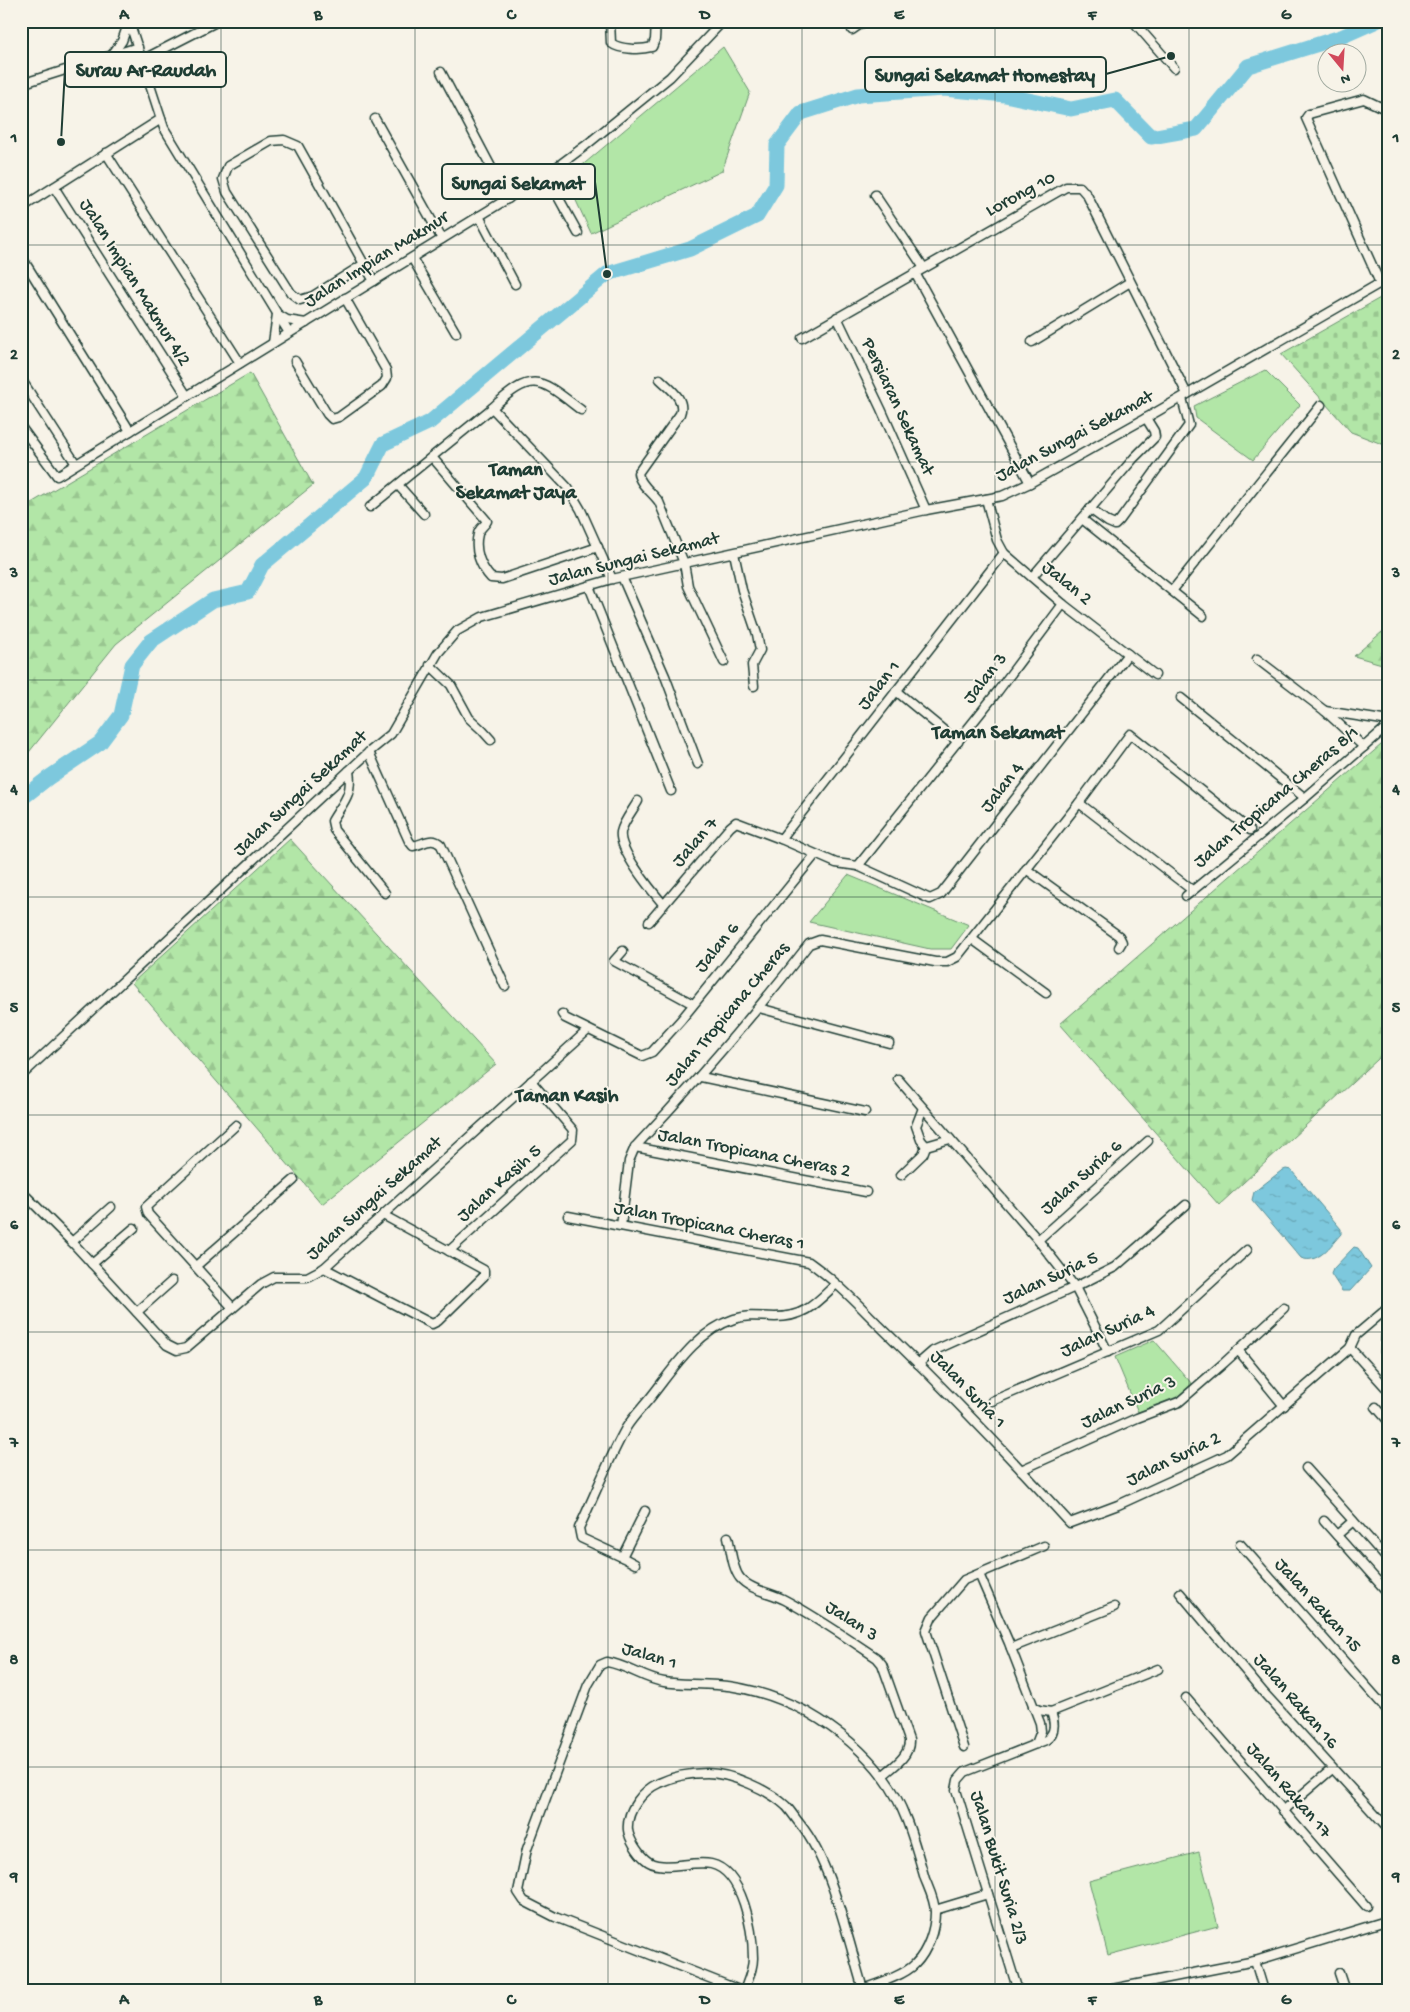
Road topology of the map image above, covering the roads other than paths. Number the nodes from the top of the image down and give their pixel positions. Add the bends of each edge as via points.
1 (129, 21) edge
2 (610, 21) edge
3 (656, 21) edge
4 (723, 21) edge
5 (865, 21) edge
6 (1133, 21) edge
7 (214, 22) edge
8 (852, 30) dead end
9 (138, 47) junction
10 (112, 54) junction
11 (142, 60) junction
12 (1174, 68) dead end
13 (145, 70) junction
14 (441, 72) dead end
15 (21, 84) edge
16 (1387, 107) edge
17 (161, 119) junction
18 (375, 119) dead end
19 (1389, 121) edge
20 (106, 153) junction
21 (546, 175) junction
22 (54, 187) junction
23 (875, 195) dead end
24 (508, 199) junction
25 (21, 208) edge
26 (479, 216) junction
27 (578, 234) dead end
28 (442, 239) junction
29 (21, 256) edge
30 (412, 258) junction
31 (364, 264) junction
32 (924, 268) junction
33 (915, 272) junction
34 (1389, 278) edge
35 (374, 280) junction
36 (1130, 282) junction
37 (1380, 283) junction
38 (515, 284) dead end
39 (346, 298) junction
40 (277, 314) junction
41 (837, 318) junction
42 (306, 323) junction
43 (456, 332) dead end
44 (289, 333) junction
45 (802, 338) dead end
46 (1032, 342) dead end
47 (273, 343) junction
48 (295, 361) dead end
49 (240, 363) junction
50 (21, 379) edge
51 (660, 379) dead end
52 (187, 396) junction
53 (1184, 396) junction
54 (1321, 405) dead end
55 (492, 408) junction
56 (581, 410) dead end
57 (1146, 418) junction
58 (21, 427) edge
59 (130, 431) junction
60 (432, 457) junction
61 (76, 464) junction
62 (1030, 483) junction
63 (398, 485) junction
64 (986, 499) junction
65 (370, 507) dead end
66 (1090, 509) junction
67 (926, 510) junction
68 (424, 514) dead end
69 (1082, 519) junction
70 (598, 546) junction
71 (734, 552) junction
72 (1004, 553) junction
73 (684, 563) junction
74 (622, 577) junction
75 (1032, 577) junction
76 (612, 580) junction
77 (590, 586) junction
78 (1172, 592) junction
79 (1063, 604) junction
80 (1203, 616) dead end
81 (1128, 654) junction
82 (1257, 659) dead end
83 (724, 662) dead end
84 (430, 665) junction
85 (1155, 675) dead end
86 (754, 686) dead end
87 (896, 691) junction
88 (1181, 698) dead end
89 (1325, 711) junction
90 (1389, 721) edge
91 (1389, 726) edge
92 (491, 740) dead end
93 (958, 742) junction
94 (1364, 747) junction
95 (369, 752) junction
96 (698, 764) dead end
97 (349, 771) junction
98 (671, 791) dead end
99 (1305, 798) junction
100 (638, 801) dead end
101 (1080, 803) junction
102 (1250, 830) dead end
103 (781, 838) junction
104 (815, 855) junction
105 (858, 866) junction
106 (1026, 869) junction
107 (385, 893) dead end
108 (664, 904) junction
109 (649, 922) dead end
110 (972, 939) junction
111 (1119, 947) dead end
112 (623, 951) dead end
113 (505, 986) dead end
114 (1046, 993) dead end
115 (693, 1004) junction
116 (759, 1008) junction
117 (562, 1014) dead end
118 (588, 1030) junction
119 (889, 1043) dead end
120 (21, 1076) edge
121 (701, 1076) junction
122 (898, 1079) dead end
123 (531, 1081) junction
124 (923, 1108) junction
125 (865, 1112) dead end
126 (236, 1125) dead end
127 (950, 1139) junction
128 (1148, 1141) dead end
129 (926, 1146) junction
130 (635, 1147) junction
131 (901, 1175) dead end
132 (294, 1180) dead end
133 (21, 1191) edge
134 (866, 1192) dead end
135 (1186, 1205) dead end
136 (111, 1207) dead end
137 (383, 1215) junction
138 (568, 1216) dead end
139 (621, 1226) junction
140 (134, 1228) dead end
141 (1038, 1240) junction
142 (72, 1242) junction
143 (1247, 1250) dead end
144 (449, 1251) junction
145 (92, 1264) junction
146 (196, 1266) junction
147 (324, 1268) junction
148 (172, 1281) dead end
149 (836, 1284) junction
150 (1076, 1287) junction
151 (1389, 1307) edge
152 (233, 1308) junction
153 (1284, 1308) dead end
154 (136, 1312) junction
155 (1386, 1335) dead end
156 (1350, 1348) junction
157 (1238, 1350) junction
158 (1108, 1352) junction
159 (1389, 1356) edge
160 (918, 1364) junction
161 (1389, 1391) edge
162 (992, 1401) dead end
163 (1284, 1406) junction
164 (1376, 1407) dead end
165 (1389, 1422) edge
166 (1306, 1468) dead end
167 (1021, 1470) junction
168 (645, 1511) dead end
169 (1324, 1521) dead end
170 (1352, 1521) junction
171 (1070, 1523) joint
172 (1337, 1535) junction
173 (728, 1537) dead end
174 (1240, 1544) dead end
175 (1044, 1546) dead end
176 (622, 1557) junction
177 (1389, 1562) edge
178 (635, 1564) dead end
179 (979, 1574) junction
180 (1180, 1593) dead end
181 (1389, 1594) edge
182 (1114, 1607) dead end
183 (1011, 1648) junction
184 (1158, 1669) dead end
185 (1186, 1698) dead end
186 (1033, 1707) junction
187 (1051, 1712) junction
188 (1389, 1712) edge
189 (1036, 1744) junction
190 (964, 1747) dead end
191 (1332, 1769) junction
192 (882, 1776) junction
193 (1283, 1811) junction
194 (1389, 1830) edge
195 (988, 1894) junction
196 (1366, 1906) dead end
197 (935, 1910) junction
198 (1389, 1920) edge
199 (1255, 1961) junction
200 (1339, 1973) dead end
201 (1017, 1989) edge
202 (860, 1990) edge
203 (743, 1991) edge
204 (1004, 1991) edge
205 (1102, 1991) edge
206 (1264, 1991) edge
207 (1345, 1991) edge

1 - 9 street
1 - 10 street
2 - 3 street via 611,43 616,47 645,49 652,47 655,40
4 - 21 street, Jalan Impian Makmur via 670,77
5 - 8 street
6 - 12 street
7 - 11 street
9 - 10 street
9 - 11 street
10 - 13 street via 131,60
10 - 15 street
11 - 13 street
13 - 17 street
14 - 24 street
16 - 19 street
16 - 37 street via 1364,99 1309,114 1306,118
17 - 20 street
17 - 40 street
18 - 28 street
20 - 22 street
20 - 49 street
21 - 24 street, Jalan Impian Makmur
21 - 27 street
22 - 25 street
22 - 52 street, Jalan Impian Makmur 4/2
23 - 32 street
24 - 26 street, Jalan Impian Makmur
26 - 28 street, Jalan Impian Makmur
26 - 38 street
28 - 30 street, Jalan Impian Makmur
29 - 59 street
30 - 35 street, Jalan Impian Makmur
30 - 43 street
31 - 31 street via 313,296 300,300 291,293 227,192 223,179 228,166 271,141 284,140 298,146
31 - 35 street
32 - 33 street, Lorong 10
32 - 36 street, Lorong 10 via 1066,187 1080,186
33 - 41 street, Lorong 10
33 - 62 street
34 - 37 street, Jalan Sungai Sekamat
35 - 39 street, Jalan Impian Makmur
36 - 46 street
36 - 53 street, Lorong 10
37 - 53 street, Jalan Sungai Sekamat
39 - 42 street, Jalan Impian Makmur
39 - 48 street via 386,370 387,378 382,386 332,419
40 - 42 street via 287,320
40 - 44 street
40 - 47 street
41 - 45 street, Lorong 10
41 - 67 street, Persiaran Sekamat
42 - 44 street, Jalan Impian Makmur
44 - 47 street, Jalan Impian Makmur
47 - 49 street, Jalan Impian Makmur
49 - 52 street, Jalan Impian Makmur
50 - 61 street
51 - 73 street via 683,407 638,473 638,480 659,502
52 - 59 street, Jalan Impian Makmur
53 - 57 street, Jalan Sungai Sekamat
53 - 66 street, Lorong 10 via 1190,425 1120,520 1115,525
54 - 78 street
55 - 56 street via 520,385 539,382 549,385
55 - 60 street
55 - 70 street via 568,488
57 - 62 street, Jalan Sungai Sekamat
57 - 66 street via 1155,438
58 - 61 street, Jalan Impian Makmur via 57,476
59 - 61 street, Jalan Impian Makmur
60 - 63 street
60 - 70 street via 487,521 478,534 477,551 487,574 494,580
62 - 64 street, Jalan Sungai Sekamat via 1002,496
63 - 65 street
63 - 68 street
64 - 67 street, Jalan Sungai Sekamat
64 - 72 street, Jalan 2 via 997,540
66 - 69 street
67 - 71 street, Jalan Sungai Sekamat
69 - 75 street
69 - 78 street
70 - 76 street
71 - 73 street, Jalan Sungai Sekamat
71 - 86 street via 760,650 752,665
72 - 75 street, Jalan 2
72 - 87 street, Jalan 1
73 - 74 street, Jalan Sungai Sekamat
73 - 83 street via 688,586
74 - 76 street, Jalan Sungai Sekamat
74 - 96 street via 666,676
75 - 79 street, Jalan 2
76 - 77 street, Jalan Sungai Sekamat
77 - 84 street, Jalan Sungai Sekamat via 482,617 457,631
77 - 98 street
78 - 80 street
79 - 81 street, Jalan 2
79 - 93 street, Jalan 3
81 - 85 street, Jalan 2
81 - 105 street, Jalan 4 via 941,894 930,899
82 - 89 street
84 - 92 street via 451,685 469,718
84 - 95 street, Jalan Sungai Sekamat via 391,734
87 - 93 street
87 - 103 street, Jalan 1
88 - 99 street
89 - 90 street
89 - 94 street
91 - 94 street, Jalan Tropicana Cheras 8/1
93 - 105 street, Jalan 3
94 - 99 street, Jalan Tropicana Cheras 8/1
95 - 97 street, Jalan Sungai Sekamat
95 - 113 street via 409,841 413,846 432,840 442,844
97 - 107 street via 350,793 332,821 334,830
97 - 120 street, Jalan Sungai Sekamat
99 - 101 street, Jalan Tropicana Cheras 8/1 via 1189,893
100 - 108 street via 621,831 622,841 643,880
101 - 102 street, Jalan Tropicana Cheras via 1130,734
101 - 106 street, Jalan Tropicana Cheras
103 - 104 street
103 - 108 street, Jalan 7 via 736,822
104 - 105 street via 836,863
104 - 115 street, Jalan 6
106 - 110 street, Jalan Tropicana Cheras
106 - 111 street via 1119,936 1122,942
108 - 109 street, Jalan 7
110 - 114 street
110 - 116 street, Jalan Tropicana Cheras via 957,958 947,962 820,940 809,944
112 - 115 street via 614,961
115 - 118 street, Jalan 6 via 652,1052 642,1056
116 - 119 street
116 - 121 street, Jalan Tropicana Cheras
117 - 118 street
118 - 123 street, Jalan Sungai Sekamat
121 - 125 street
121 - 130 street, Jalan Tropicana Cheras
122 - 124 street
123 - 137 street, Jalan Sungai Sekamat
123 - 144 street, Jalan Kasih 5 via 573,1130 572,1140
124 - 127 street
124 - 129 street via 916,1126
126 - 146 street via 146,1207 148,1214
127 - 129 street
127 - 141 street
128 - 141 street, Jalan Suria 6
129 - 131 street via 923,1154
130 - 134 street, Jalan Tropicana Cheras 2
130 - 139 street, Jalan Tropicana Cheras via 629,1161
132 - 146 street
133 - 142 street, Jalan Sungai Sekamat
135 - 150 street, Jalan Suria 5 via 1115,1266
136 - 142 street
137 - 144 street
137 - 147 street, Jalan Sungai Sekamat
138 - 139 street, Jalan Tropicana Cheras 1
139 - 149 street, Jalan Tropicana Cheras 1 via 809,1262
140 - 145 street
141 - 150 street
142 - 145 street, Jalan Sungai Sekamat
143 - 158 street, Jalan Suria 4 via 1159,1330
144 - 147 street via 484,1270 484,1276 432,1324
145 - 154 street, Jalan Sungai Sekamat
146 - 152 street
147 - 152 street, Jalan Sungai Sekamat via 307,1277 274,1278 261,1284
148 - 154 street
149 - 160 street, Jalan Suria 1
149 - 176 street via 812,1306 796,1315 755,1315 734,1319 714,1328 700,1339 650,1397 627,1427 579,1528 581,1538
150 - 158 street
150 - 160 street, Jalan Suria 5 via 933,1350
151 - 156 street, Jalan Suria 2 via 1356,1335
152 - 154 street, Jalan Sungai Sekamat via 186,1348 177,1350 167,1345
153 - 157 street, Jalan Suria 3
155 - 159 street via 1385,1352
156 - 161 street
156 - 163 street, Jalan Suria 2
157 - 163 street
157 - 167 street, Jalan Suria 3 via 1179,1402
158 - 162 street, Jalan Suria 4
160 - 167 street, Jalan Suria 1
163 - 171 street, Jalan Suria 2 via 1227,1454 1118,1505
164 - 165 street
166 - 170 street
167 - 171 street, Jalan Suria 1
168 - 176 street
169 - 172 street
170 - 172 street
170 - 177 street
172 - 181 street
173 - 192 street, Jalan 3 via 740,1578 838,1631 882,1664 910,1740 910,1748 902,1759
174 - 188 street, Jalan Rakan 15
175 - 179 street
176 - 178 street
179 - 183 street
179 - 190 street via 964,1580 932,1617 926,1632
180 - 191 street, Jalan Rakan 16
182 - 183 street
183 - 186 street
184 - 187 street
185 - 193 street, Jalan Rakan 17
186 - 187 street
186 - 189 street via 1041,1731
187 - 189 street, Jalan Bukit Suria 2/3 via 1054,1726 1051,1736
189 - 195 street, Jalan Bukit Suria 2/3 via 966,1772 958,1780 956,1790
191 - 193 street
191 - 194 street, Jalan Rakan 16
192 - 197 street, Jalan 1 via 901,1806
192 - 203 street, Jalan 1 via 837,1731 808,1713 765,1694 715,1684 663,1682 607,1662 594,1673 526,1849 518,1892 524,1901 555,1917
193 - 196 street, Jalan Rakan 17
195 - 197 street
195 - 201 street, Jalan Bukit Suria 2/3
197 - 202 street, Jalan 1 via 933,1930 915,1965
198 - 199 street
199 - 205 street
199 - 206 street
200 - 207 street
201 - 204 street
202 - 203 street via 835,1897 819,1855 809,1835 785,1805 755,1786 709,1772 686,1774 658,1783 631,1811 628,1831 646,1861 659,1866 696,1862 713,1864 727,1873 744,1904 751,1927 753,1960

